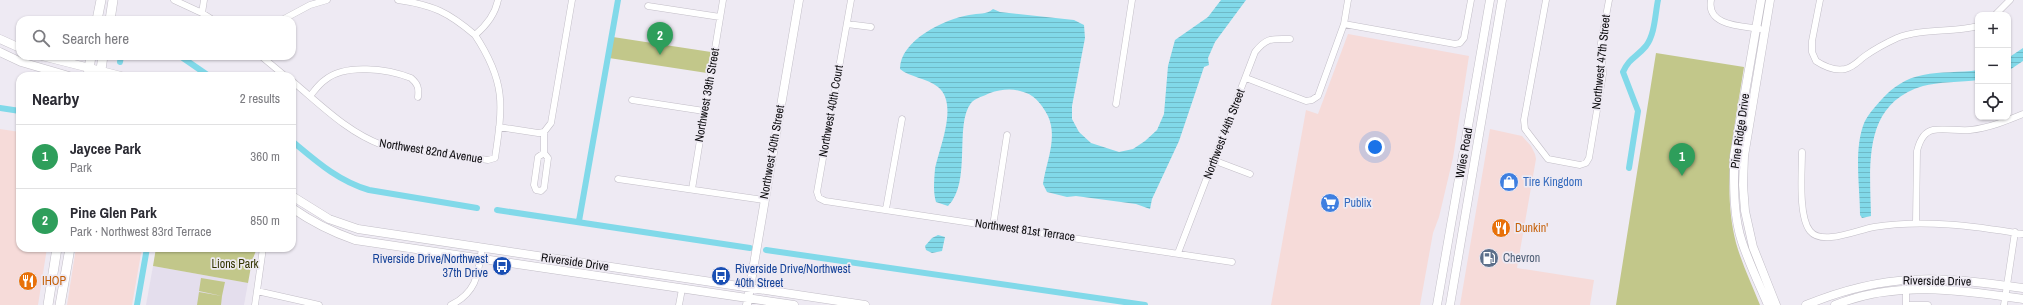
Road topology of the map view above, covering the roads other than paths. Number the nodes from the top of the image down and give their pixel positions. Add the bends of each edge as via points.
1 (101, 0) edge
2 (113, 0) edge
3 (174, 0) edge
4 (204, 0) edge
5 (327, 0) edge
6 (398, 0) edge
7 (498, 0) edge
8 (572, 0) edge
9 (723, 0) edge
10 (799, 0) edge
11 (851, 0) edge
12 (1132, 0) edge
13 (1348, 0) edge
14 (1471, 0) edge
15 (1490, 0) edge
16 (1502, 0) edge
17 (1546, 0) edge
18 (1609, 0) edge
19 (1711, 0) edge
20 (1761, 0) edge
21 (1770, 0) edge
22 (1820, 0) edge
23 (2010, 0) edge
24 (424, 2) edge
25 (648, 6) dead end
26 (1999, 12) edge
27 (202, 13) junction
28 (98, 16) edge
29 (111, 16) edge
30 (207, 16) edge
31 (287, 16) edge
32 (720, 17) junction
33 (847, 24) junction
34 (1344, 24) junction
35 (1975, 27) edge
36 (871, 28) dead end
37 (1756, 29) junction
38 (1765, 30) junction
39 (475, 35) junction
40 (0, 40) edge
41 (1290, 40) dead end
42 (16, 46) edge
43 (0, 52) edge
44 (16, 60) edge
45 (17, 60) edge
46 (54, 60) edge
47 (90, 60) edge
48 (102, 60) edge
49 (266, 60) edge
50 (55, 72) edge
51 (89, 72) edge
52 (100, 72) edge
53 (280, 72) edge
54 (1246, 78) junction
55 (296, 84) edge
56 (310, 96) junction
57 (418, 97) dead end
58 (632, 100) dead end
59 (1116, 104) dead end
60 (704, 111) junction
61 (2023, 114) edge
62 (902, 120) dead end
63 (499, 127) junction
64 (544, 132) junction
65 (1007, 135) dead end
66 (1802, 152) dead end
67 (544, 153) junction
68 (1214, 160) junction
69 (1250, 174) dead end
70 (618, 179) dead end
71 (692, 189) junction
72 (819, 198) joint
73 (296, 199) edge
74 (764, 200) junction
75 (886, 209) junction
76 (296, 211) edge
77 (1916, 224) junction
78 (993, 226) junction
79 (2015, 232) junction
80 (2023, 234) edge
81 (482, 248) junction
82 (57, 252) edge
83 (63, 252) edge
84 (69, 252) edge
85 (262, 252) edge
86 (1178, 252) junction
87 (480, 259) junction
88 (68, 262) junction
89 (1232, 262) dead end
90 (2006, 286) junction
91 (750, 288) junction
92 (2023, 288) edge
93 (682, 289) junction
94 (1906, 290) junction
95 (257, 291) junction
96 (2005, 296) junction
97 (2023, 299) edge
98 (748, 302) edge
99 (48, 305) edge
100 (55, 305) edge
101 (60, 305) edge
102 (255, 305) edge
103 (319, 305) edge
104 (451, 305) edge
105 (679, 305) edge
106 (794, 305) edge
107 (865, 305) edge
108 (1436, 305) edge
109 (1450, 305) edge
110 (1768, 305) edge
111 (1776, 305) edge
112 (1806, 305) edge
113 (1835, 305) edge
114 (1907, 305) edge
115 (1928, 305) edge
116 (2004, 305) edge

1 - 28 main road
2 - 29 main road
3 - 27 street
4 - 27 street
5 - 31 street
6 - 24 street
7 - 39 street via 494,14 486,26
8 - 64 street via 551,123
9 - 32 street, Northwest 39th Street
10 - 74 street, Northwest 40th Street
11 - 33 street, Northwest 40th Court
12 - 59 street
13 - 34 street
14 - 34 street via 1464,38 1455,44
15 - 108 street, Wiles Road
16 - 109 street, Wiles Road
17 - 18 street, Northwest 47th Street via 1524,120 1525,129 1548,159 1580,164 1586,163 1589,158 1603,74 1601,43
19 - 37 street via 1709,7 1718,20
20 - 37 street, Pine Ridge Drive
21 - 38 street, Pine Ridge Drive
22 - 35 street via 1812,52 1816,61 1830,68 1843,69 1854,66 1881,46 1919,32 1962,30
23 - 26 street
24 - 39 street via 447,13
25 - 32 street
27 - 30 street
32 - 60 street, Northwest 39th Street
33 - 36 street
33 - 72 street, Northwest 40th Court via 817,192
34 - 54 street via 1318,96 1312,100 1306,101
37 - 38 street
37 - 110 street, Pine Ridge Drive via 1734,156 1735,200 1742,242
38 - 111 street, Pine Ridge Drive via 1744,156 1743,185 1752,247
39 - 63 street via 494,68 501,104
40 - 42 street
41 - 54 street, Northwest 44th Street via 1271,39 1263,42 1255,52
43 - 44 street
45 - 50 street
46 - 51 street
47 - 51 main road
48 - 52 main road
49 - 53 street
54 - 68 street, Northwest 44th Street
55 - 56 street, Northwest 82nd Avenue
56 - 57 street via 326,79 338,73 366,70 411,78 419,88
56 - 63 street, Northwest 82nd Avenue via 349,129 382,145 488,160 495,158
58 - 60 street
60 - 71 street, Northwest 39th Street
61 - 77 street via 2000,124 1970,130 1932,130 1925,134 1917,151
62 - 75 street
63 - 64 street
64 - 67 street
65 - 78 street
66 - 77 street via 1802,197 1805,218 1810,230 1818,237 1828,238 1875,227
67 - 67 street via 538,157 534,186 536,190 541,191 544,188 548,158
68 - 69 street
68 - 86 street, Northwest 44th Street
70 - 71 street
71 - 74 street
72 - 75 street, Northwest 81st Terrace
73 - 81 street, Riverside Drive via 329,219 358,230
74 - 91 street, Northwest 40th Street
75 - 78 street, Northwest 81st Terrace
76 - 87 street, Riverside Drive via 333,233 355,240
77 - 79 street via 1956,224
78 - 86 street, Northwest 81st Terrace
79 - 80 street
79 - 90 street
81 - 87 street
81 - 91 street, Riverside Drive
82 - 99 main road
82 - 100 main road via 61,266
83 - 88 main road
84 - 88 main road
85 - 95 street
86 - 89 street, Northwest 81st Terrace
87 - 93 street, Riverside Drive
87 - 104 street via 477,279 470,292
88 - 101 main road
90 - 92 street, Riverside Drive
90 - 96 street
90 - 112 street, Riverside Drive via 1946,278 1897,280 1847,290
91 - 98 street, Northwest 40th Street
91 - 107 street, Riverside Drive
93 - 98 street, Riverside Drive
93 - 105 street
94 - 96 street, Riverside Drive via 1942,289
94 - 113 street, Riverside Drive via 1846,300
94 - 114 street
95 - 102 street
95 - 103 street
96 - 97 street, Riverside Drive
96 - 116 street
98 - 106 street, Riverside Drive
114 - 115 street

